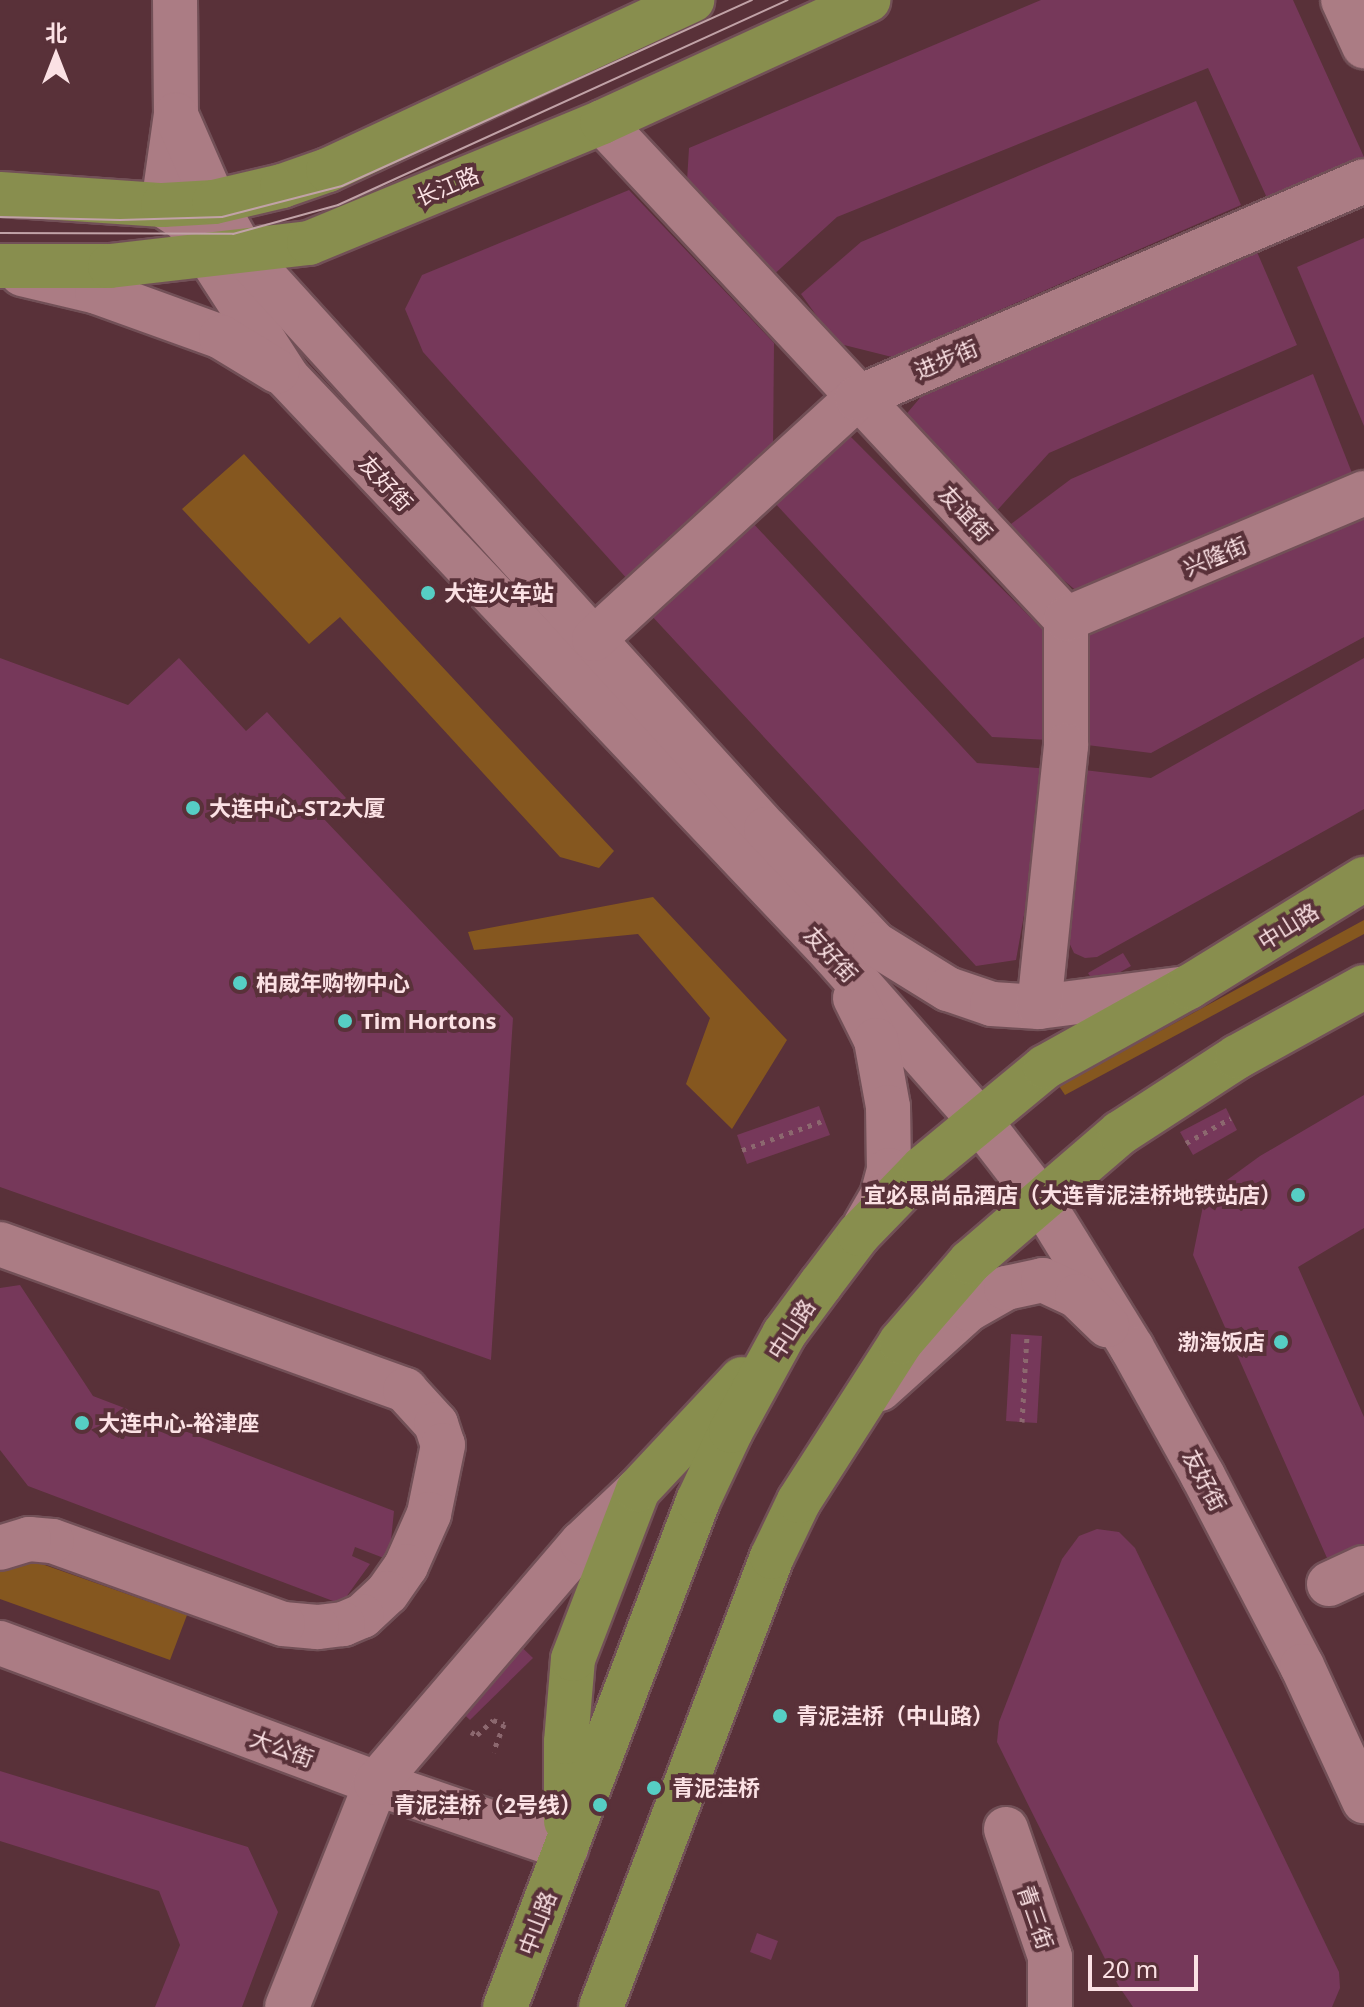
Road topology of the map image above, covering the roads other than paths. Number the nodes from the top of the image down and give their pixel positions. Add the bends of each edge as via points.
1 (175, 0) edge
2 (692, 0) edge
3 (868, 0) edge
4 (1343, 0) edge
5 (1364, 46) edge
6 (176, 114) junction
7 (602, 122) junction
8 (1364, 181) edge
9 (0, 194) edge
10 (214, 202) junction
11 (163, 205) junction
12 (226, 254) junction
13 (0, 267) edge
14 (287, 377) junction
15 (857, 398) junction
16 (1364, 493) edge
17 (1066, 619) junction
18 (594, 639) junction
19 (1364, 879) edge
20 (832, 953) junction
21 (1189, 987) junction
22 (1364, 987) edge
23 (1039, 1007) junction
24 (979, 1120) junction
25 (1040, 1199) junction
26 (859, 1234) junction
27 (0, 1244) edge
28 (784, 1334) junction
29 (1132, 1348) junction
30 (853, 1413) junction
31 (638, 1490) junction
32 (0, 1548) edge
33 (0, 1643) edge
34 (376, 1783) junction
35 (1364, 1801) edge
36 (1006, 1829) dead end
37 (566, 1848) junction
38 (287, 2007) edge
39 (505, 2007) edge
40 (601, 2007) edge
41 (1050, 2007) edge

1 - 6 street
2 - 10 main road via 328,170
3 - 7 main road, 长江路
4 - 5 street
6 - 10 street, 友好街
6 - 11 street
7 - 12 main road, 长江路 via 309,243
7 - 15 street, 友谊街
8 - 15 street, 进步街
9 - 11 main road
10 - 11 main road
10 - 12 street, 友好街
11 - 12 street, 友好街
12 - 13 main road, 长江路 via 110,266
12 - 14 street, 友好街
12 - 18 street, 友好街
13 - 14 street via 97,292 221,337
14 - 20 street, 友好街
15 - 17 street, 友谊街
15 - 18 street, 进步街
16 - 17 street, 兴隆街
17 - 23 street via 1066,746
18 - 23 street, 友好街 via 875,944 948,989 992,1004
19 - 21 main road, 中山路
20 - 24 street, 友好街
20 - 26 street via 876,1040 888,1107 889,1170 882,1196
21 - 23 street, 友好街
21 - 24 main road, 中山路 via 1045,1067
22 - 25 main road via 1237,1057 1133,1124
24 - 25 street, 友好街
24 - 26 main road, 中山路
25 - 29 street, 友好街
25 - 30 main road via 970,1262 911,1330
26 - 28 main road, 中山路
27 - 32 street via 405,1390 436,1424 443,1445 429,1514 406,1566 387,1593 362,1616 343,1624 283,1624 52,1541 29,1539
28 - 31 main road
28 - 37 main road, 中山路 via 698,1501
29 - 30 street via 1077,1296 1043,1280 1006,1288 969,1309
29 - 35 street, 友好街 via 1302,1666
30 - 40 main road via 799,1501 767,1568
31 - 34 street via 582,1543
31 - 37 main road via 573,1659
33 - 34 street, 大公街
34 - 37 street, 大公街
34 - 38 street
36 - 41 street, 青三街 via 1050,1957
37 - 39 main road, 中山路

